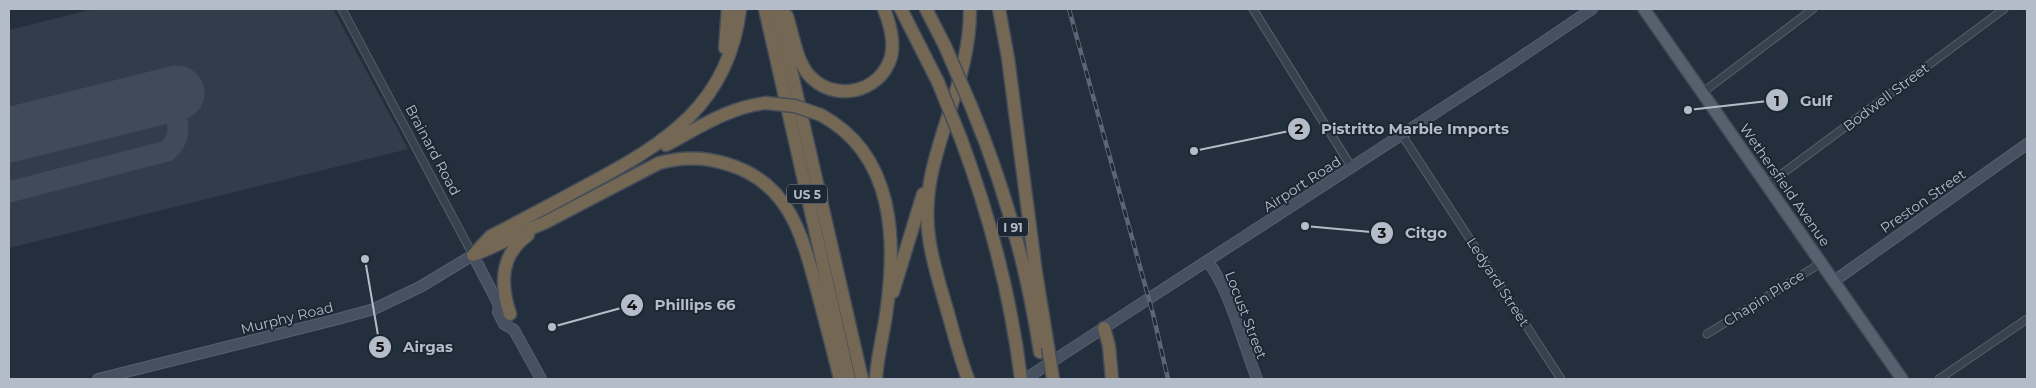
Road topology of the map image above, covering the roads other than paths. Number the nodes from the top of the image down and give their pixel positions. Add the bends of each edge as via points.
1 (342, 9) edge
2 (728, 9) edge
3 (740, 9) edge
4 (765, 9) edge
5 (778, 9) edge
6 (785, 9) edge
7 (884, 9) edge
8 (901, 9) edge
9 (926, 9) edge
10 (961, 9) edge
11 (970, 9) edge
12 (999, 9) edge
13 (1253, 9) edge
14 (1592, 9) edge
15 (1644, 9) edge
16 (1813, 9) edge
17 (2004, 9) edge
18 (719, 75) junction
19 (1702, 92) junction
20 (952, 103) junction
21 (1402, 135) junction
22 (2027, 144) edge
23 (626, 164) junction
24 (1352, 168) junction
25 (932, 171) junction
26 (1767, 185) junction
27 (544, 223) junction
28 (473, 255) junction
29 (1208, 262) junction
30 (1821, 263) junction
31 (1834, 281) junction
32 (499, 305) junction
33 (886, 313) junction
34 (510, 314) junction
35 (2027, 319) edge
36 (1104, 328) junction
37 (514, 330) junction
38 (1707, 334) dead end
39 (1044, 350) junction
40 (98, 379) edge
41 (541, 379) edge
42 (840, 379) edge
43 (849, 379) edge
44 (862, 379) edge
45 (876, 379) edge
46 (968, 379) edge
47 (1023, 379) edge
48 (1044, 379) edge
49 (1052, 379) edge
50 (1112, 379) edge
51 (1257, 379) edge
52 (1561, 379) edge
53 (1902, 379) edge
54 (1939, 379) edge

1 - 28 street, Brainard Road
2 - 18 highway via 727,35
3 - 18 highway via 733,45
4 - 43 highway, US 5
5 - 44 highway, US 5
6 - 7 highway via 800,59 808,74 825,87 842,92 869,86 886,68 892,54 892,40
8 - 47 highway, I 91, bridge via 938,82 982,198 1011,314
9 - 39 highway, I 91, bridge via 972,106 1009,210
10 - 20 highway via 962,48
11 - 20 highway via 966,56
12 - 39 highway via 1008,58
13 - 24 street
14 - 21 main road, Airport Road
15 - 19 main road, Wethersfield Avenue
16 - 19 street
17 - 26 street, Bodwell Street
18 - 23 highway via 704,101 684,123
19 - 26 main road, Wethersfield Avenue
20 - 25 highway
21 - 24 main road, Airport Road
21 - 52 street, Ledyard Street
22 - 31 main road, Preston Street
23 - 28 highway via 491,236
23 - 33 highway, bridge via 744,107 766,103 796,106 821,115 856,141 874,168 884,195 890,224
24 - 29 main road, Airport Road
25 - 33 highway
25 - 46 highway via 926,208 929,247
26 - 30 main road, Wethersfield Avenue
27 - 28 highway
27 - 34 highway via 520,241 506,260 503,277
27 - 42 highway via 646,168 664,162 710,160 750,173 778,195 796,224
28 - 32 main road, Brainard Road
28 - 40 main road, Murphy Road via 420,287 368,310
29 - 36 main road, Airport Road
29 - 51 main road, Locust Street via 1225,293
30 - 31 main road, Wethersfield Avenue
30 - 38 street, Chapin Place
31 - 53 main road, Wethersfield Avenue
32 - 34 main road, Brainard Road
32 - 37 main road, Brainard Road via 498,312 504,324
33 - 45 highway
34 - 37 main road, Brainard Road via 515,322
35 - 54 street
36 - 47 main road, Airport Road
36 - 50 highway
37 - 41 main road, Brainard Road
39 - 48 highway, I 91
39 - 49 highway, bridge

